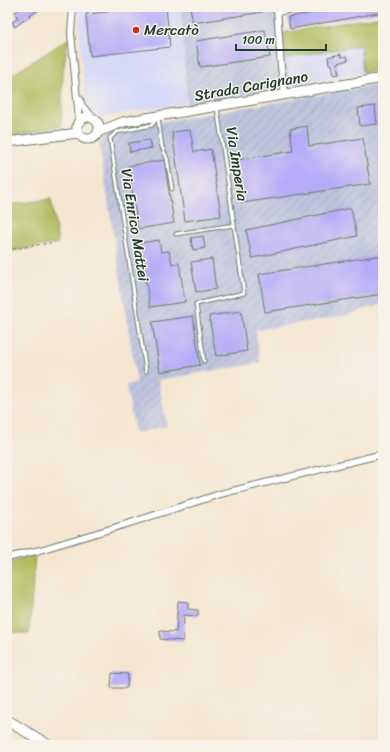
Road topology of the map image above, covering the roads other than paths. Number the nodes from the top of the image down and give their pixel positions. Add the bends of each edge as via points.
1 (73, 7) edge
2 (300, 7) edge
3 (277, 9) edge
4 (383, 78) edge
5 (285, 95) junction
6 (78, 96) junction
7 (217, 107) junction
8 (158, 117) junction
9 (94, 119) junction
10 (78, 121) junction
11 (123, 122) junction
12 (98, 132) junction
13 (78, 133) junction
14 (41, 137) junction
15 (7, 142) edge
16 (172, 189) dead end
17 (234, 225) junction
18 (176, 234) dead end
19 (204, 361) dead end
20 (146, 371) dead end
21 (383, 454) edge
22 (7, 558) edge
23 (7, 720) edge
24 (48, 745) edge

1 - 6 street via 71,33
2 - 3 street
3 - 5 street via 280,67
4 - 5 street, Strada Carignano
5 - 7 street, Strada Carignano
6 - 9 street via 82,106
6 - 10 street
7 - 8 street, Strada Carignano
7 - 17 lane, Via Imperia
8 - 11 street, Strada Carignano
8 - 16 lane
8 - 20 lane, Via Enrico Mattei via 152,125 117,132 110,138
9 - 10 street via 88,116
9 - 11 street, Strada Carignano via 102,122
9 - 12 street via 99,127
10 - 13 street
10 - 14 street via 61,131
11 - 12 street, Strada Carignano
12 - 13 street via 93,138 88,139
13 - 14 street
14 - 15 street
17 - 18 lane
17 - 19 lane, Via Imperia via 244,293 196,304
21 - 22 street via 220,494
23 - 24 main road

